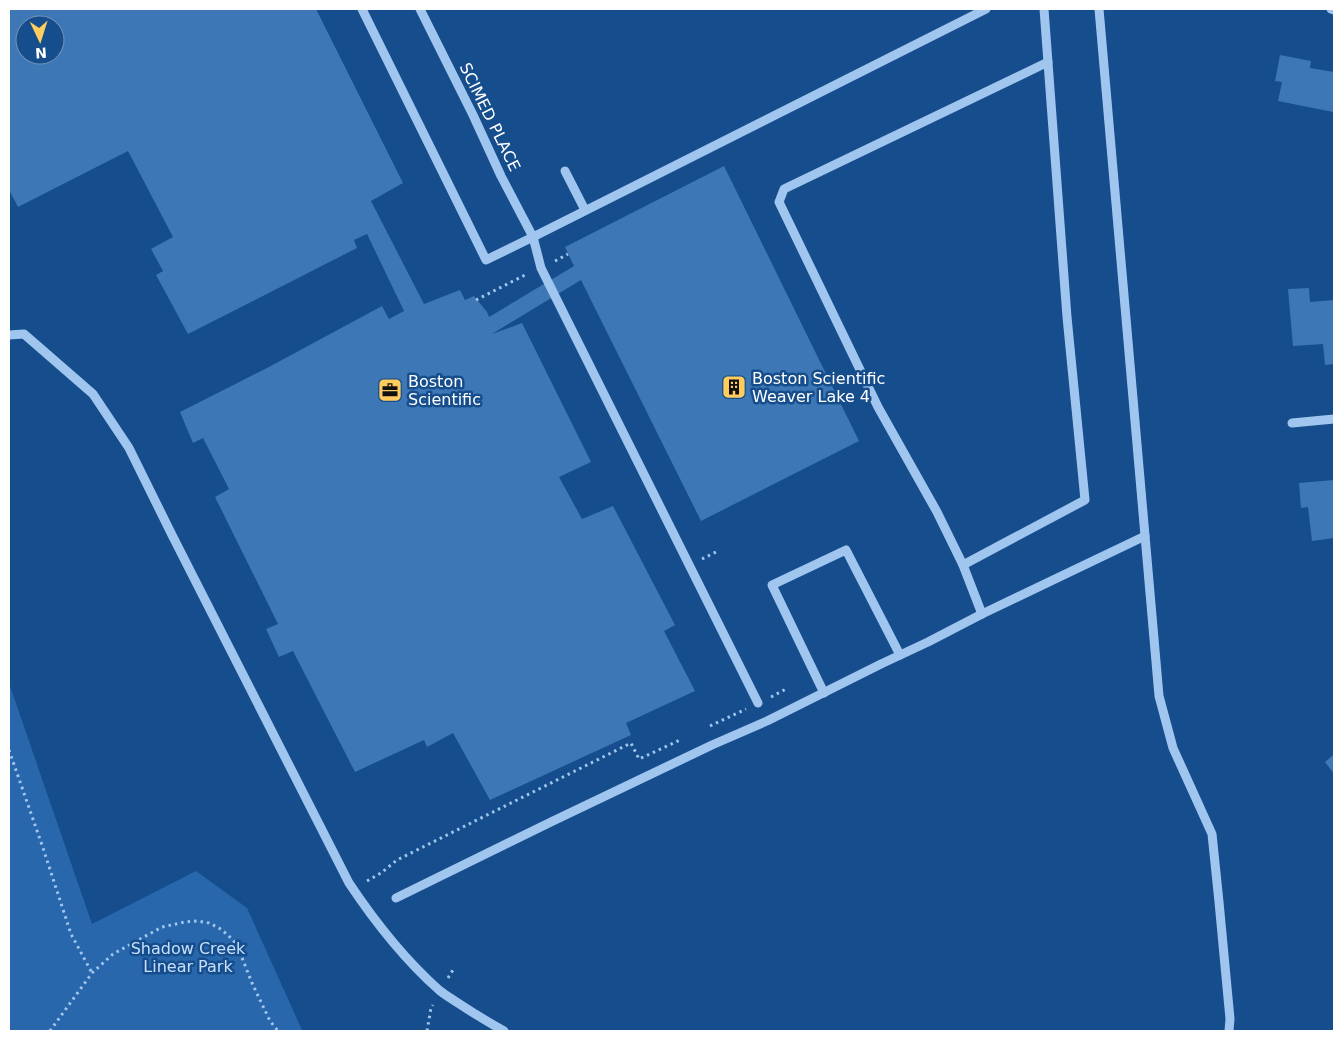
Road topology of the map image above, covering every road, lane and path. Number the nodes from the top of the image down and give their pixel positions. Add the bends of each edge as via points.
1 (362, 9) edge
2 (420, 9) edge
3 (986, 9) edge
4 (1044, 9) edge
5 (1099, 9) edge
6 (1330, 9) edge
7 (1334, 10) edge
8 (1048, 62) junction
9 (565, 171) dead end
10 (585, 210) junction
11 (532, 237) junction
12 (520, 277) dead end
13 (476, 300) dead end
14 (9, 335) edge
15 (1334, 419) edge
16 (1292, 423) dead end
17 (1145, 536) junction
18 (963, 565) junction
19 (982, 614) junction
20 (900, 655) junction
21 (824, 693) junction
22 (758, 703) dead end
23 (746, 710) dead end
24 (710, 726) dead end
25 (683, 739) dead end
26 (9, 750) edge
27 (366, 882) dead end
28 (396, 898) dead end
29 (92, 973) junction
30 (50, 1031) edge
31 (278, 1031) edge
32 (504, 1031) edge
33 (1229, 1031) edge

1 - 11 street via 486,260
2 - 11 street, SCIMED PLACE
3 - 10 street
4 - 8 street
5 - 17 street
6 - 7 street
8 - 18 street via 1067,317 1085,500
8 - 18 street via 784,189 779,202 878,407
9 - 10 street
10 - 11 street
11 - 22 street, SCIMED PLACE via 541,268
12 - 13 path
14 - 32 street via 24,334 93,394 129,448 344,874 366,909 390,940 441,992
15 - 16 street
17 - 19 street
17 - 33 street via 1159,696 1173,748 1212,834
18 - 19 street
19 - 20 street
20 - 21 street
20 - 21 street via 846,550 772,585
21 - 28 street
23 - 24 path
25 - 27 path via 638,760 630,743 397,860
26 - 29 path via 71,934
29 - 30 path
29 - 31 path via 113,954 162,927 186,922 209,923 237,945 270,1021

